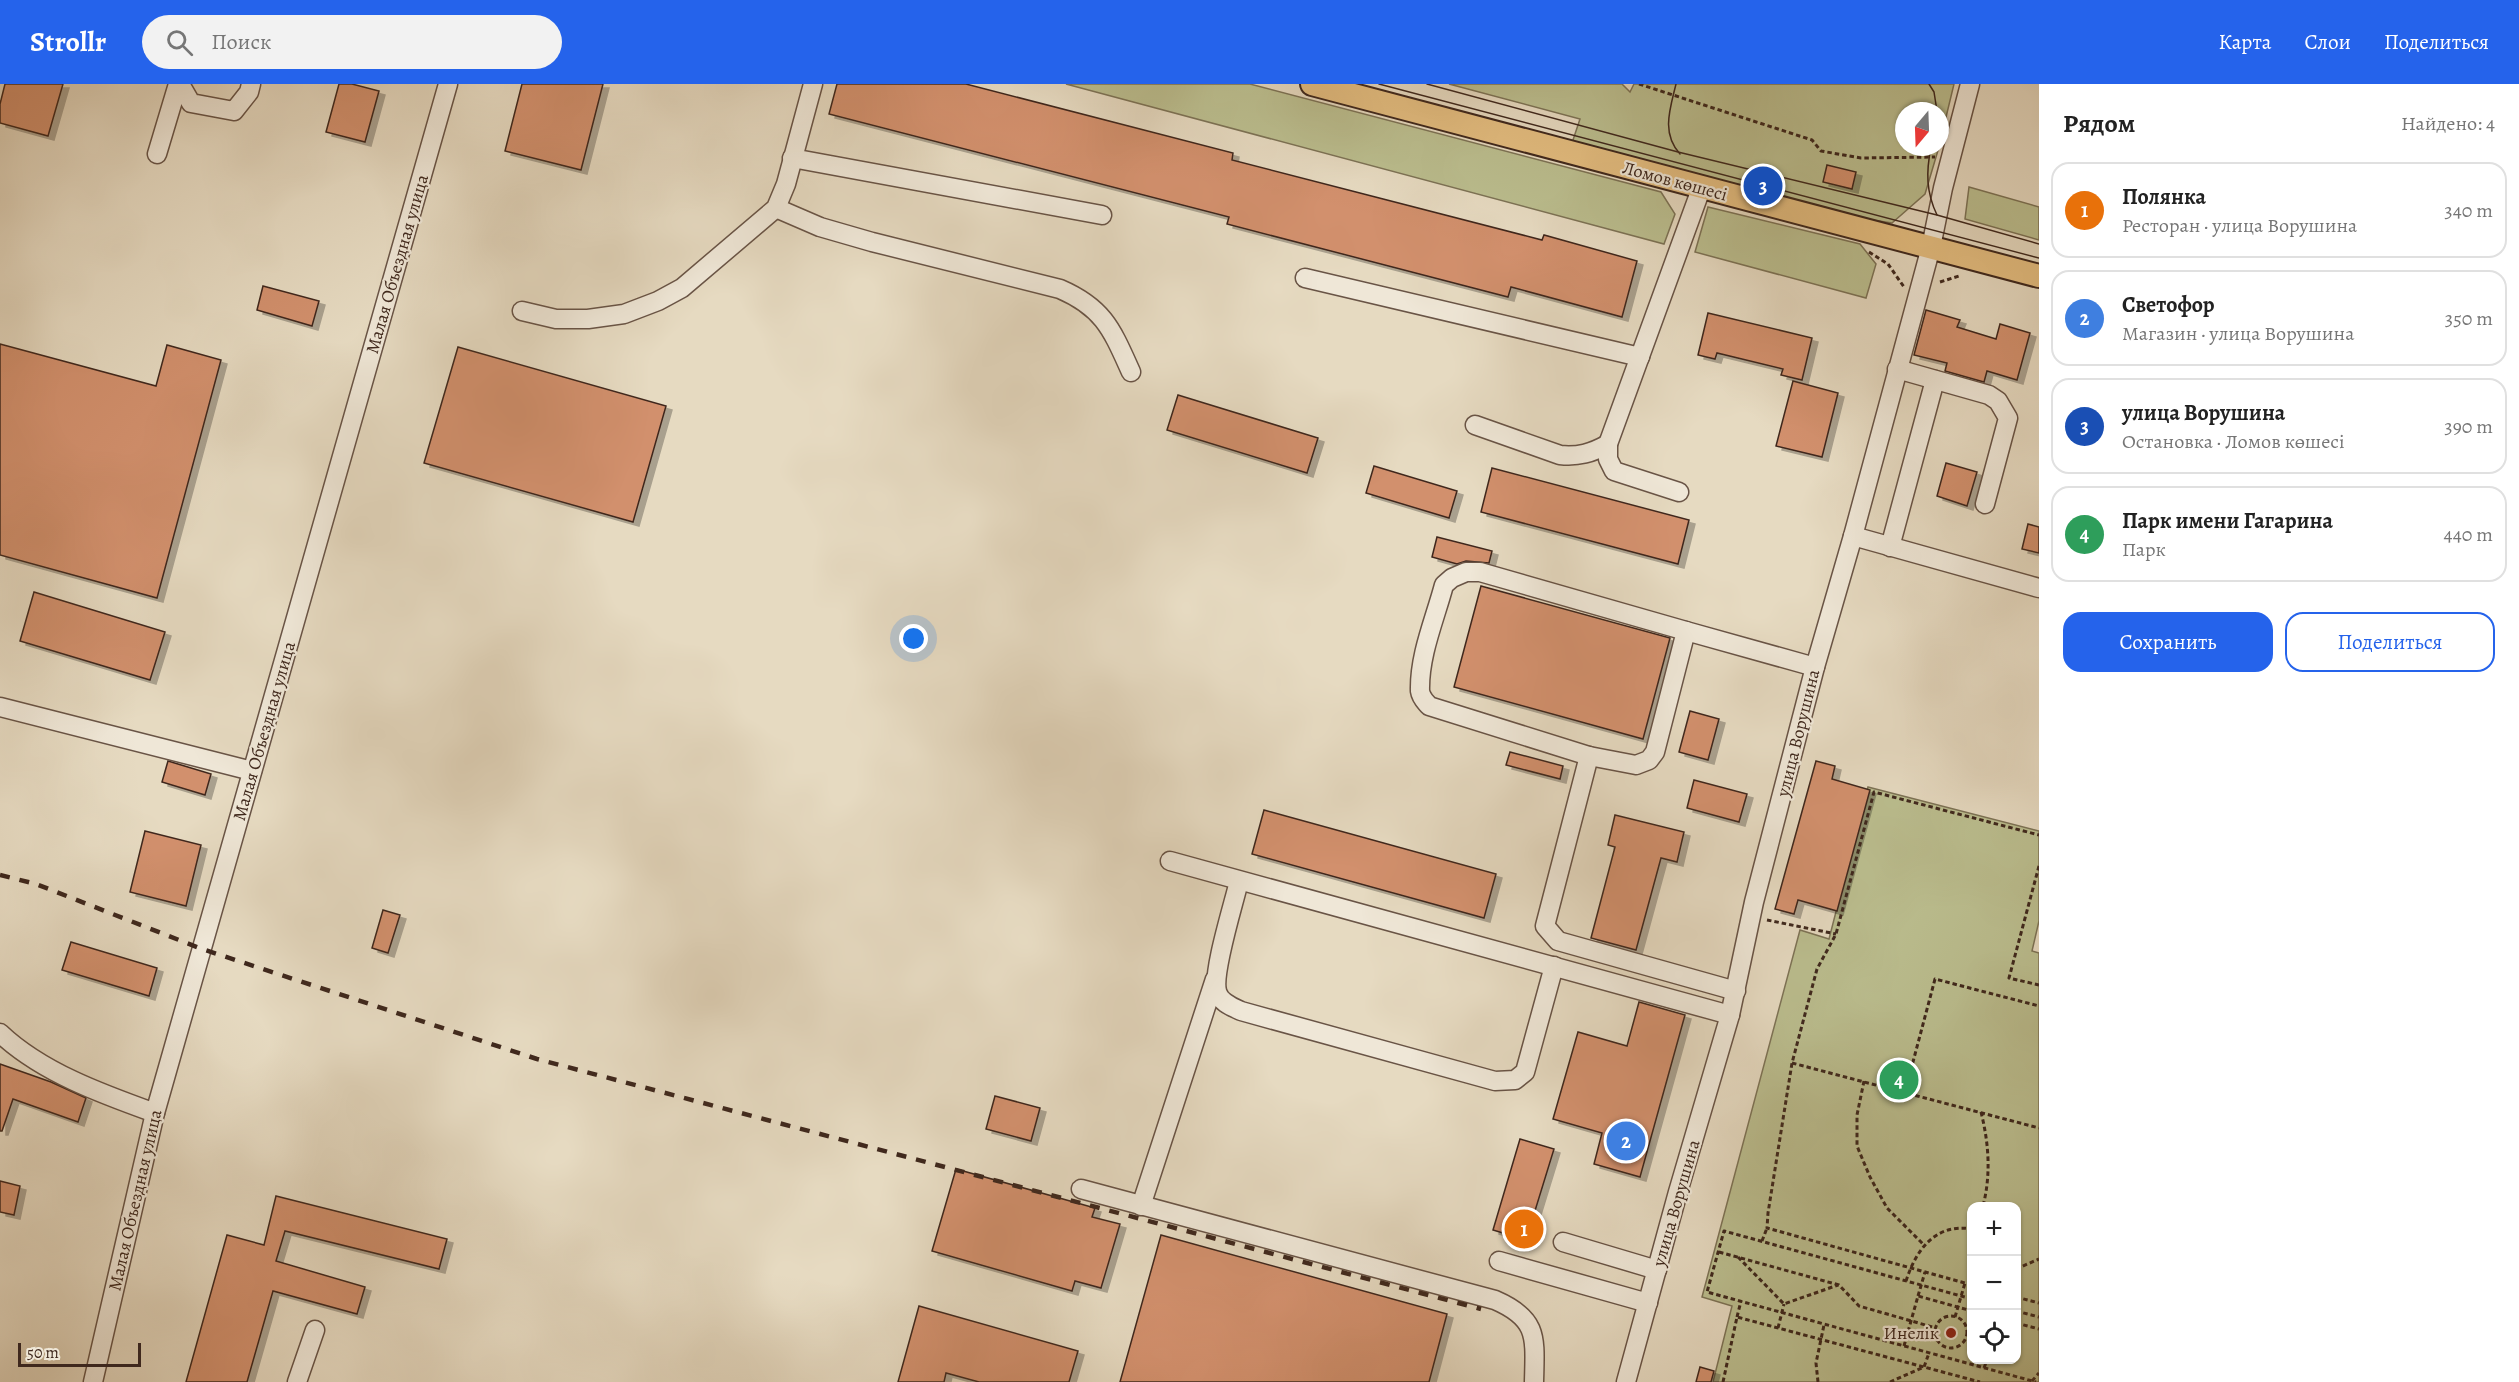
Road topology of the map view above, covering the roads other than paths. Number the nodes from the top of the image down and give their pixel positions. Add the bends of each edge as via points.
1 (179, 84) edge
2 (251, 84) edge
3 (448, 84) edge
4 (813, 84) edge
5 (1312, 84) edge
6 (1970, 84) edge
7 (157, 154) dead end
8 (792, 158) junction
9 (1701, 189) junction
10 (776, 208) junction
11 (1102, 215) dead end
12 (1931, 247) junction
13 (2039, 276) edge
14 (1305, 278) dead end
15 (522, 311) dead end
16 (1640, 357) junction
17 (1897, 369) junction
18 (1131, 372) dead end
19 (1935, 380) junction
20 (1475, 425) dead end
21 (1608, 444) junction
22 (1679, 492) dead end
23 (1985, 504) dead end
24 (1853, 536) junction
25 (1890, 547) junction
26 (2039, 588) edge
27 (1686, 631) junction
28 (1815, 667) junction
29 (0, 707) edge
30 (1589, 756) junction
31 (252, 771) junction
32 (1170, 861) dead end
33 (1239, 881) junction
34 (1554, 966) junction
35 (1216, 977) junction
36 (1736, 991) junction
37 (1730, 1015) junction
38 (0, 1033) edge
39 (155, 1113) junction
40 (1081, 1190) dead end
41 (1141, 1206) junction
42 (1563, 1242) dead end
43 (1499, 1260) dead end
44 (1657, 1270) junction
45 (1648, 1303) junction
46 (315, 1330) dead end
47 (93, 1382) edge
48 (297, 1382) edge
49 (1534, 1382) edge
50 (1626, 1382) edge

1 - 2 street via 191,104 234,111
1 - 7 street
3 - 31 street, Малая Объездная улица
4 - 8 street
5 - 9 main road, Ломов көшесі
6 - 12 street, улица Ворушина via 1942,188
8 - 10 street
8 - 11 street
9 - 12 main road, Ломов көшесі
9 - 16 street
10 - 15 street via 682,288 658,301 624,314 588,319 556,319
10 - 18 street via 820,227 1060,289 1083,299 1116,338
12 - 13 main road, Ломов көшесі
12 - 17 street, улица Ворушина
14 - 16 street
16 - 21 street
17 - 19 street
17 - 24 street, улица Ворушина
19 - 23 street via 1989,395 2004,408 2008,418
19 - 25 street
20 - 21 street via 1560,455 1587,454
21 - 22 street via 1608,459 1614,471
24 - 25 street
24 - 28 street, улица Ворушина
25 - 26 street
27 - 28 street
27 - 30 street via 1655,752 1649,760 1636,765
27 - 30 street via 1480,572 1466,572 1444,585 1425,650 1422,699 1429,706
28 - 36 street, улица Ворушина
29 - 31 street
30 - 36 street via 1545,926 1549,933 1558,941
31 - 39 street, Малая Объездная улица
32 - 33 street
33 - 34 street
33 - 35 street
34 - 35 street via 1525,1072 1515,1080 1495,1081 1241,1011 1226,1004 1217,993
34 - 37 street
35 - 41 street
36 - 37 street, улица Ворушина
37 - 44 street, улица Ворушина
38 - 39 street via 17,1050 99,1094
39 - 47 street, Малая Объездная улица
40 - 41 street
41 - 49 street via 1515,1308 1530,1324
42 - 44 street
43 - 45 street
44 - 45 street, улица Ворушина
45 - 50 street, улица Ворушина
46 - 48 street

